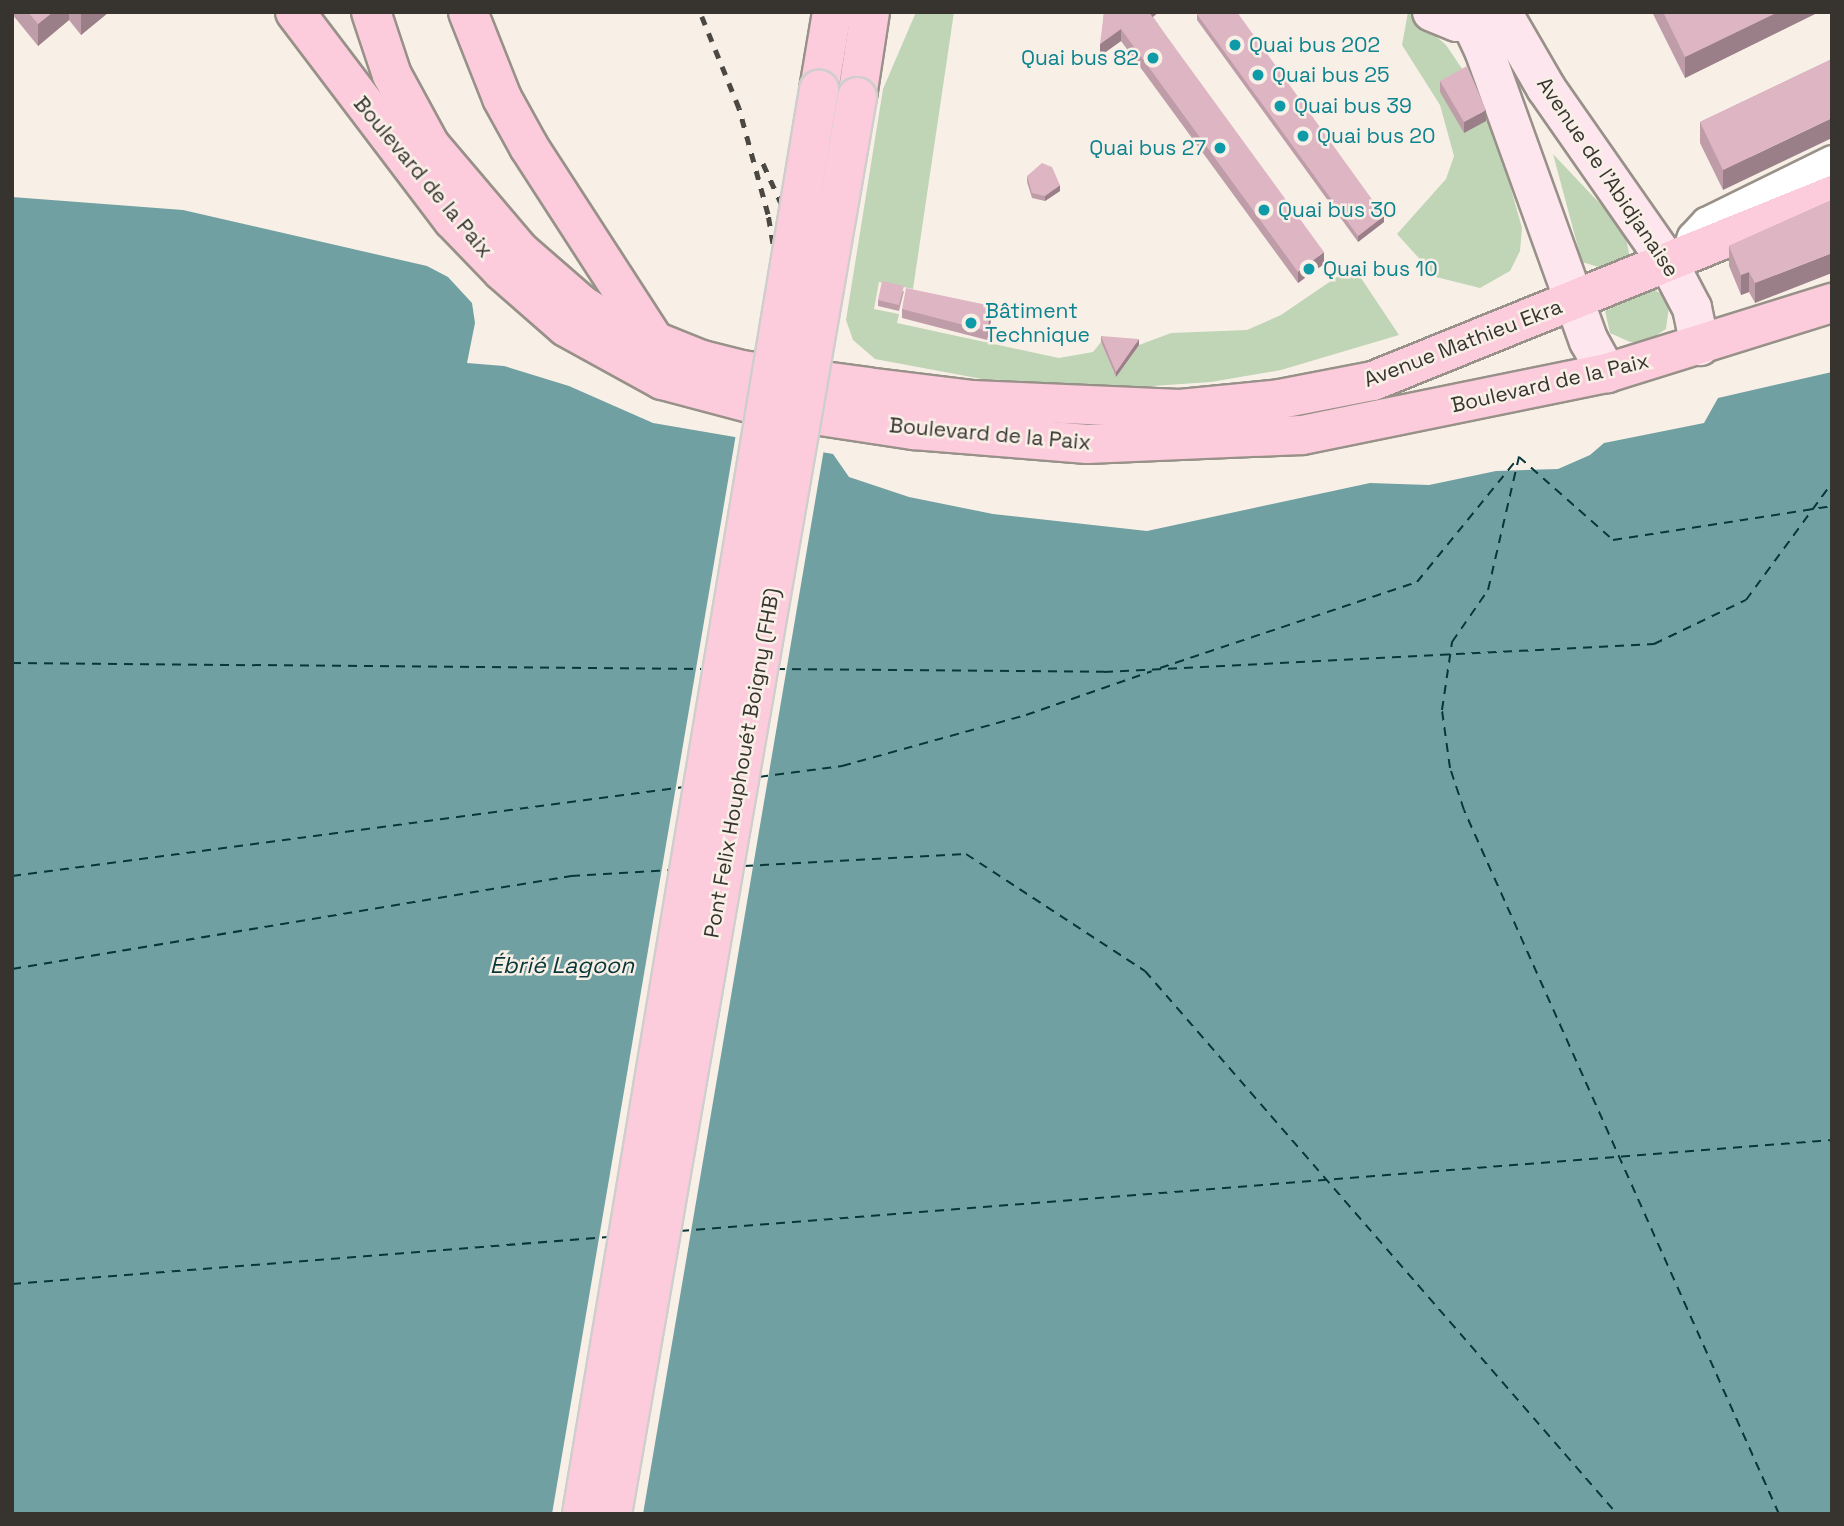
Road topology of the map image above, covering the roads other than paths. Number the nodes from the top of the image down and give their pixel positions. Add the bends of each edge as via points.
1 (295, 12) edge
2 (371, 12) edge
3 (468, 12) edge
4 (832, 12) edge
5 (870, 12) edge
6 (1432, 12) edge
7 (1482, 14) edge
8 (1832, 160) edge
9 (1832, 196) edge
10 (1676, 260) junction
11 (1574, 300) junction
12 (1832, 303) edge
13 (657, 345) junction
14 (1700, 346) junction
15 (1607, 373) junction
16 (867, 387) joint
17 (582, 1514) edge
18 (612, 1514) edge

1 - 15 main road, Boulevard de la Paix via 453,220 502,271 566,327 609,354 662,380 713,396 832,420 914,430 1087,444 1165,443 1302,435
2 - 13 main road, Boulevard de la Paix via 392,75 430,145 470,198 520,251 582,305
3 - 13 main road via 483,57 529,147
4 - 17 main road, Pont Felix Houphouét Boigny (FHB), bridge
5 - 18 main road, Pont Felix Houphouét Boigny (FHB), bridge
6 - 7 main road via 1444,20
7 - 10 main road, Avenue de l'Abidjanaise via 1546,88
7 - 11 main road
8 - 10 street via 1706,222
9 - 10 main road, Avenue Mathieu Ekra
10 - 11 main road, Avenue Mathieu Ekra
10 - 14 main road, Avenue de l'Abidjanaise
11 - 15 main road
11 - 16 main road, Avenue Mathieu Ekra via 1373,381 1280,398 1180,409 1105,408 973,400
12 - 14 main road, Boulevard de la Paix
13 - 16 main road, Boulevard de la Paix via 742,370
14 - 15 main road, Boulevard de la Paix

